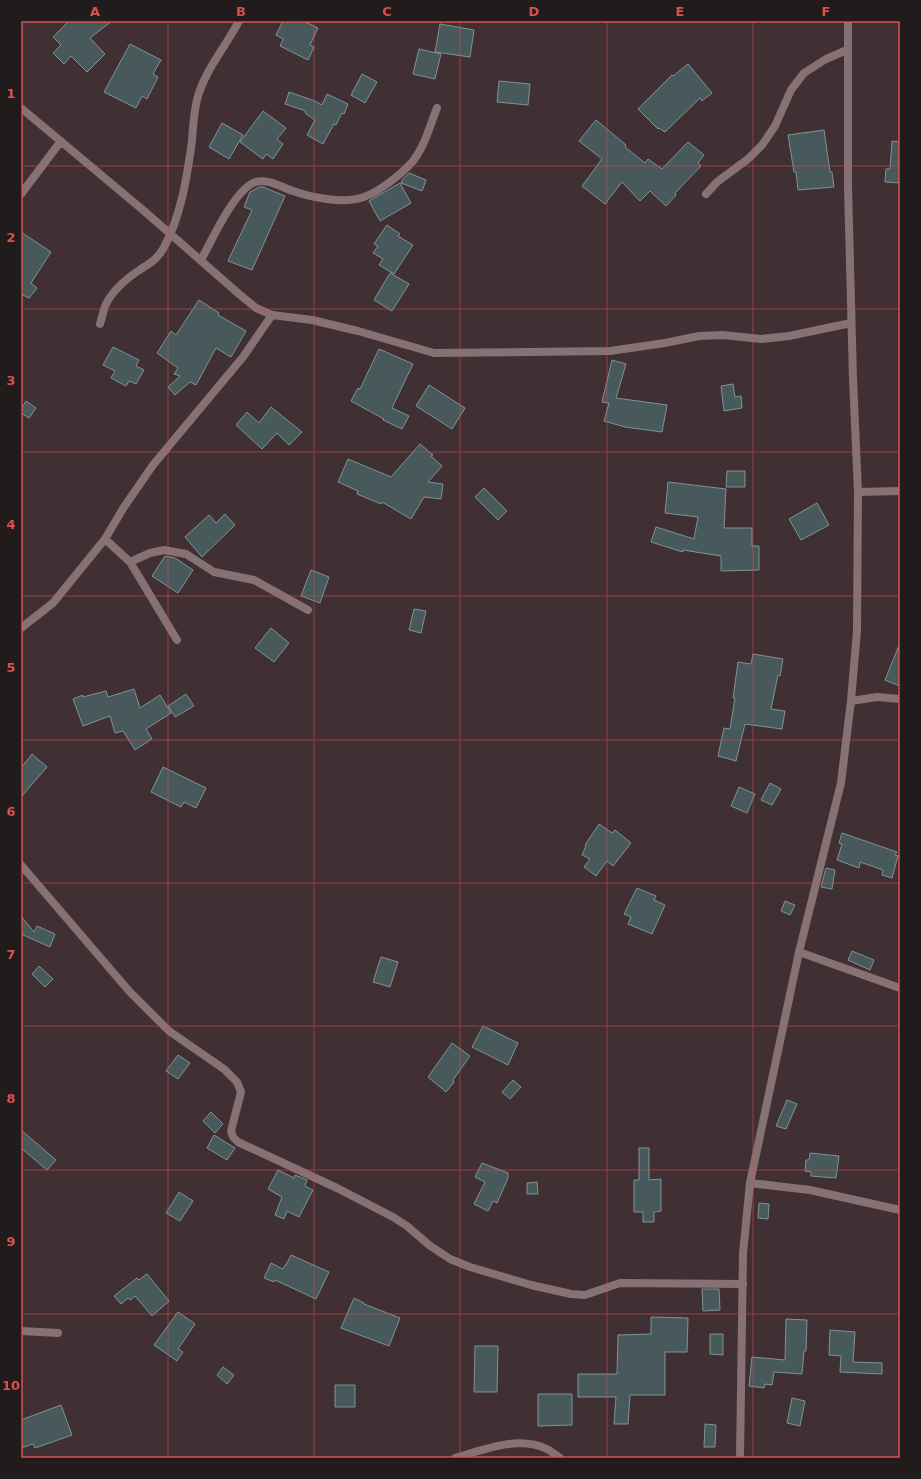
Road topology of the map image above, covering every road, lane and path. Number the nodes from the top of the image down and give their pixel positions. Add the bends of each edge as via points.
1 (239, 21) edge
2 (848, 21) edge
3 (848, 50) junction
4 (21, 108) edge
5 (437, 108) dead end
6 (61, 141) junction
7 (21, 194) edge
8 (706, 194) dead end
9 (170, 234) junction
10 (201, 260) junction
11 (272, 315) junction
12 (851, 323) junction
13 (100, 324) dead end
14 (900, 491) edge
15 (858, 492) junction
16 (105, 539) junction
17 (130, 562) junction
18 (308, 610) dead end
19 (21, 628) edge
20 (177, 640) dead end
21 (900, 699) edge
22 (851, 701) junction
23 (21, 865) edge
24 (799, 952) junction
25 (900, 988) edge
26 (750, 1183) junction
27 (900, 1210) edge
28 (743, 1284) junction
29 (21, 1331) edge
30 (58, 1333) dead end
31 (455, 1458) edge
32 (560, 1458) edge
33 (740, 1458) edge

1 - 9 street via 198,95 182,196
2 - 3 street
3 - 8 street via 826,59 804,73 791,90 775,126 762,145
3 - 12 street
4 - 6 street
5 - 10 street via 413,160 383,186 365,197 323,199 266,181 254,182 242,190
6 - 7 street
6 - 9 street
9 - 10 street
9 - 13 street via 153,262 126,280 114,293
10 - 11 street via 256,308
11 - 12 street via 320,322 434,352 610,351 699,336 723,335 761,339 789,336
11 - 16 street via 244,357 153,465
12 - 15 street
14 - 15 street
15 - 22 street via 856,631
16 - 17 street
16 - 19 street via 53,603
17 - 18 street via 164,550 186,554 214,572 254,580
17 - 20 street
21 - 22 street via 877,697
22 - 24 street via 841,783
23 - 28 street via 129,991 169,1031 224,1069 237,1082 241,1092 231,1131 238,1142 393,1217 450,1259 531,1285 585,1295 620,1283
24 - 25 street
24 - 26 street
26 - 27 street via 810,1190
26 - 28 street via 743,1253
28 - 33 street
29 - 30 street
31 - 32 street via 512,1443 547,1449

